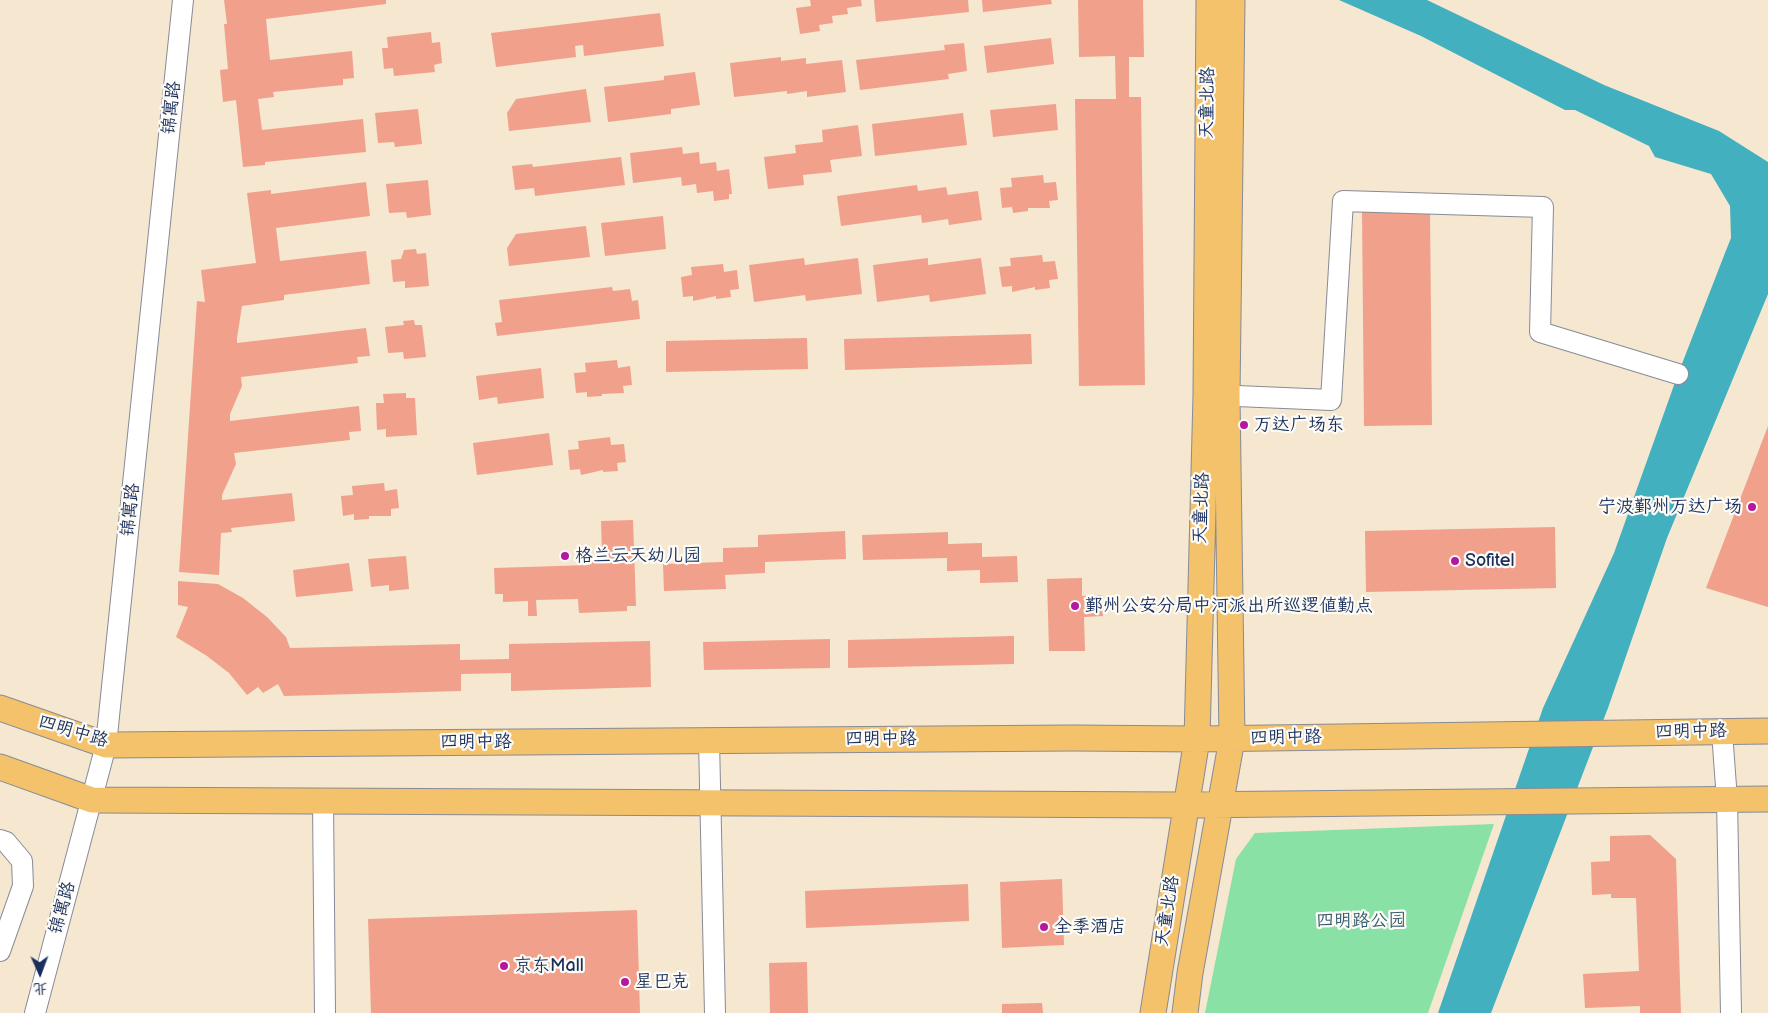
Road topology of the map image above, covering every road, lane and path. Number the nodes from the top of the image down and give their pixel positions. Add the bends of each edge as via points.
1 (183, 0) edge
2 (1210, 0) edge
3 (1232, 0) edge
4 (1678, 374) dead end
5 (1216, 395) junction
6 (0, 708) edge
7 (1768, 731) edge
8 (1722, 732) junction
9 (1197, 739) junction
10 (1232, 739) junction
11 (709, 740) junction
12 (106, 745) junction
13 (0, 767) edge
14 (1768, 799) edge
15 (92, 800) junction
16 (1727, 800) junction
17 (323, 801) junction
18 (711, 802) junction
19 (1221, 804) junction
20 (1185, 805) junction
21 (0, 840) edge
22 (0, 951) edge
23 (35, 1013) edge
24 (325, 1013) edge
25 (715, 1013) edge
26 (1153, 1013) edge
27 (1185, 1013) edge
28 (1731, 1013) edge

1 - 12 street, 锦寓路
2 - 5 main road, 天童北路
3 - 5 main road
4 - 5 street via 1540,332 1543,207 1343,200 1331,400
5 - 9 main road, 天童北路
5 - 10 main road
6 - 12 main road, 四明中路
7 - 8 main road, 四明中路
8 - 10 main road, 四明中路
8 - 16 street
9 - 10 main road, 四明中路
9 - 11 main road, 四明中路
9 - 20 main road, 天童北路
10 - 19 main road
11 - 12 main road, 四明中路
11 - 18 street
12 - 15 street, 锦寓路
13 - 15 main road
14 - 16 main road
15 - 17 main road
15 - 23 street, 锦寓路
16 - 19 main road
16 - 28 street
17 - 18 main road
17 - 24 street
18 - 20 main road
18 - 25 street
19 - 20 main road
19 - 27 main road
20 - 26 main road, 天童北路
21 - 22 street via 6,842 22,861 23,886

